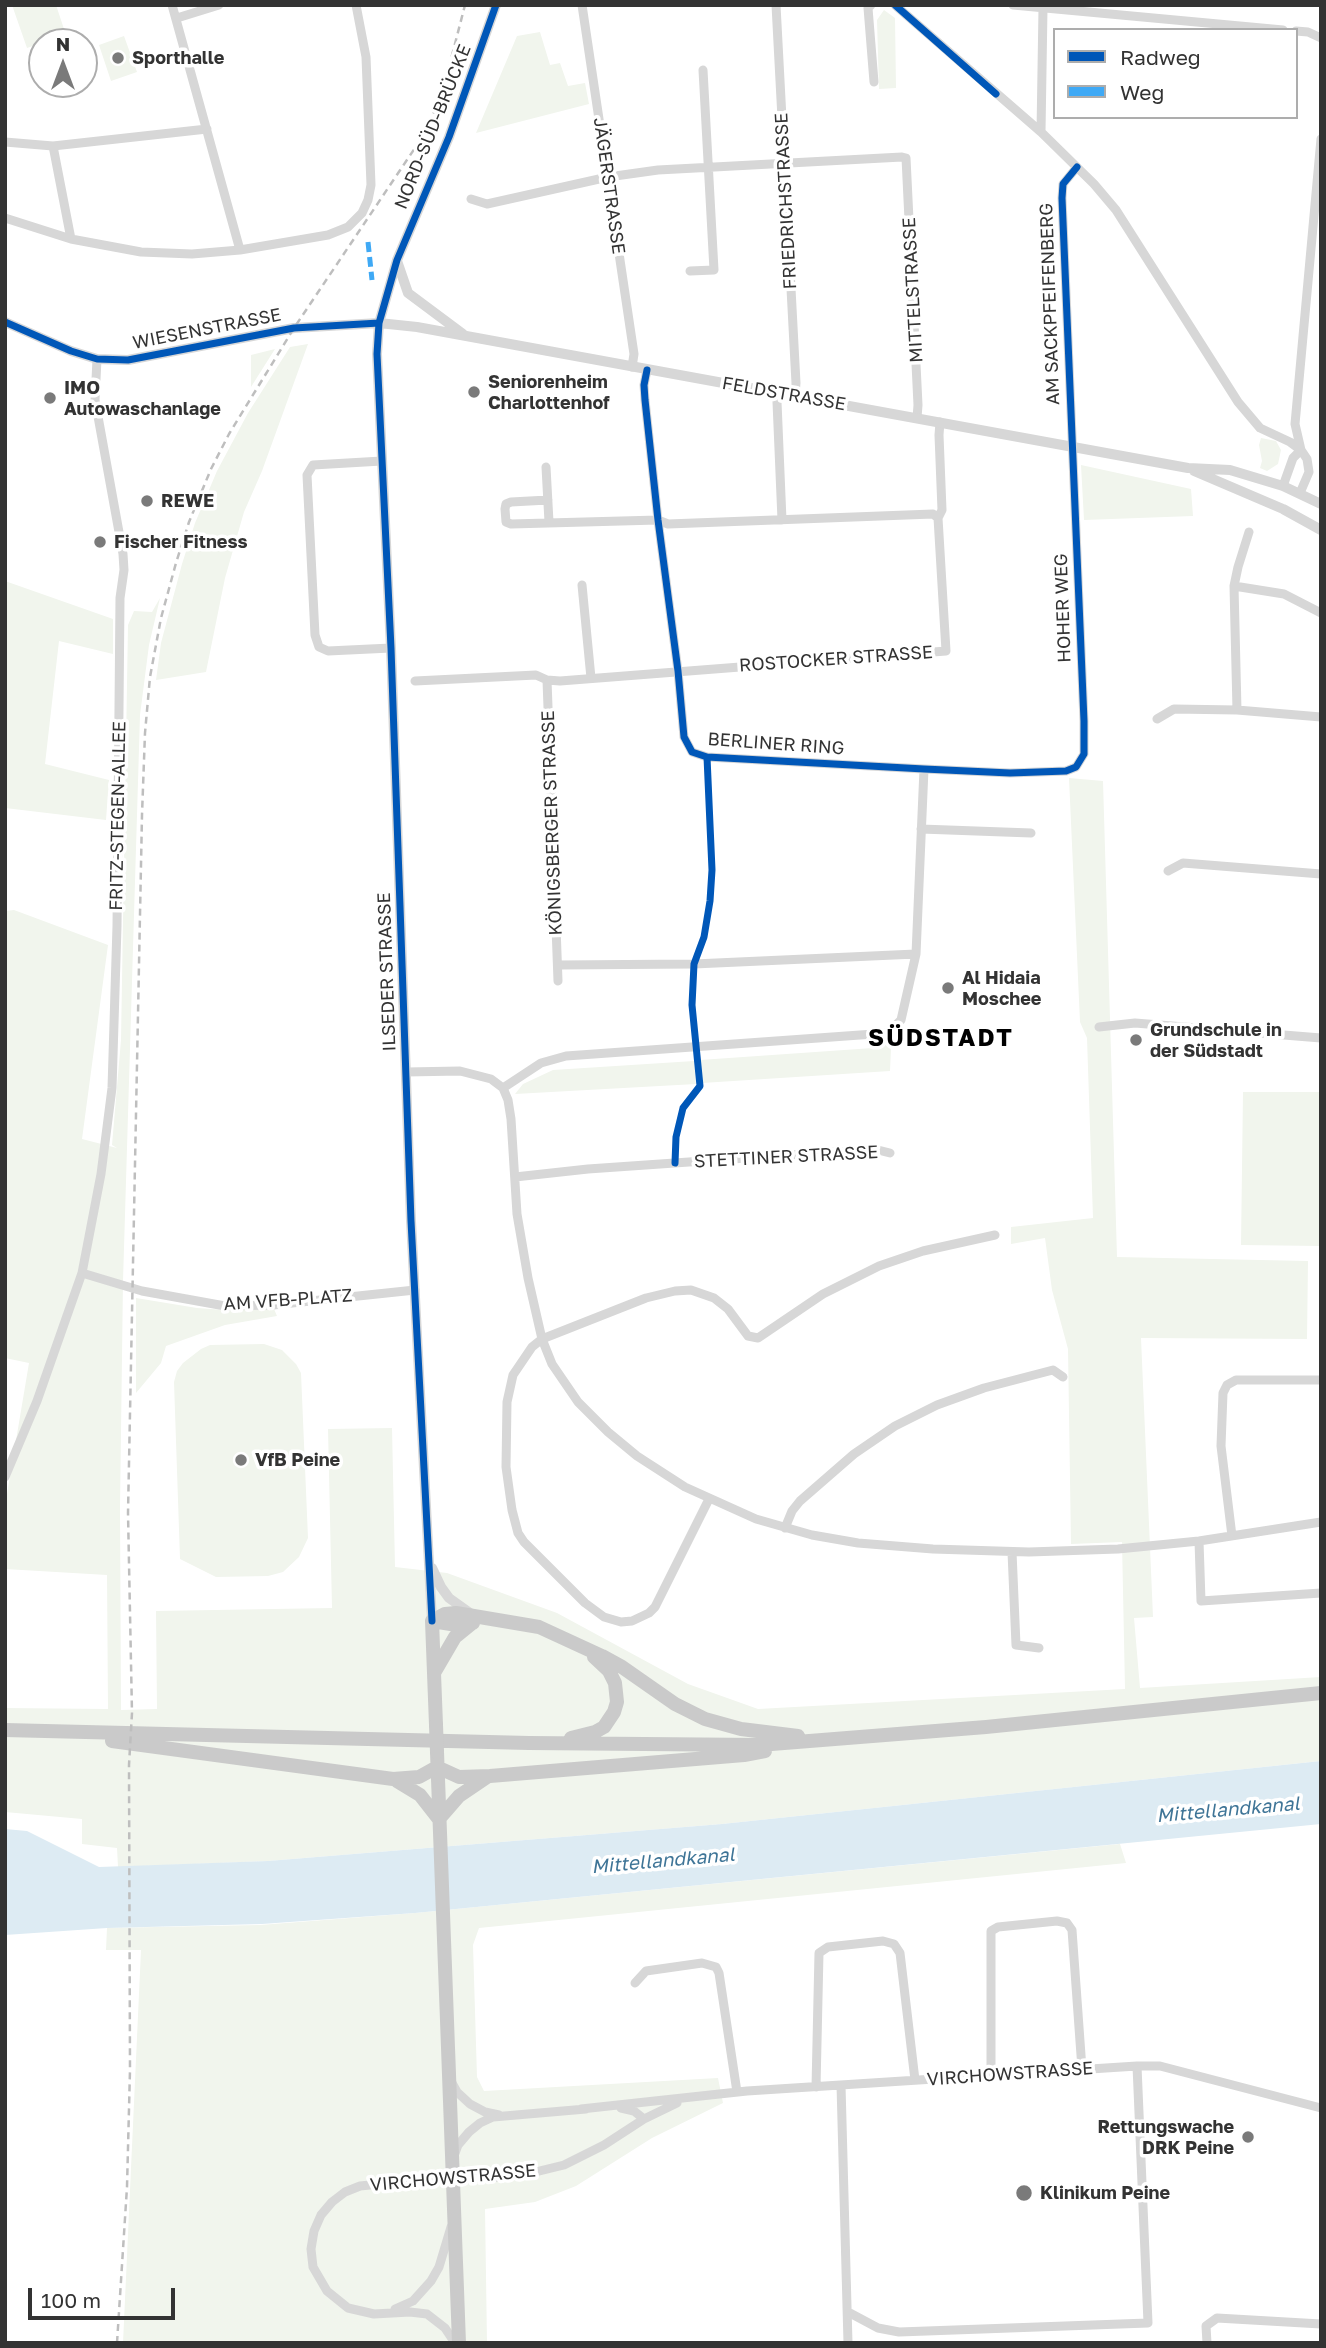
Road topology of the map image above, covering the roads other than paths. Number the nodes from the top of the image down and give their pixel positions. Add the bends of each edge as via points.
1 (172, 5) edge
2 (219, 5) edge
3 (356, 5) edge
4 (496, 5) edge
5 (582, 5) edge
6 (776, 5) edge
7 (871, 5) edge
8 (895, 5) edge
9 (1013, 5) edge
10 (1043, 8) junction
11 (177, 18) junction
12 (1261, 28) edge
13 (1298, 31) edge
14 (1321, 38) edge
15 (703, 70) dead end
16 (874, 82) dead end
17 (207, 130) junction
18 (1041, 132) junction
19 (1321, 139) edge
20 (5, 142) edge
21 (53, 146) junction
22 (785, 162) junction
23 (708, 167) junction
24 (1077, 167) junction
25 (608, 177) junction
26 (471, 199) dead end
27 (5, 218) edge
28 (71, 239) junction
29 (240, 250) junction
30 (397, 260) junction
31 (690, 271) dead end
32 (5, 321) edge
33 (379, 323) junction
34 (465, 336) junction
35 (97, 359) junction
36 (632, 367) junction
37 (647, 370) junction
38 (779, 393) junction
39 (795, 396) junction
40 (917, 418) junction
41 (940, 422) junction
42 (1071, 445) junction
43 (1301, 450) junction
44 (382, 461) junction
45 (546, 467) dead end
46 (1188, 468) junction
47 (1283, 486) junction
48 (1300, 493) junction
49 (548, 500) junction
50 (1321, 504) edge
51 (1283, 509) junction
52 (938, 518) junction
53 (658, 520) junction
54 (782, 520) junction
55 (549, 522) junction
56 (1321, 530) edge
57 (1249, 532) dead end
58 (582, 585) dead end
59 (1234, 586) junction
60 (1321, 613) edge
61 (391, 648) junction
62 (678, 671) junction
63 (591, 678) junction
64 (547, 680) junction
65 (415, 681) dead end
66 (1237, 710) junction
67 (1321, 717) edge
68 (1157, 719) dead end
69 (1076, 767) joint
70 (924, 769) junction
71 (921, 829) junction
72 (1031, 833) dead end
73 (1168, 871) dead end
74 (1321, 874) edge
75 (916, 954) junction
76 (558, 965) junction
77 (558, 981) dead end
78 (1099, 1027) dead end
79 (1321, 1038) edge
80 (406, 1072) junction
81 (503, 1088) junction
82 (890, 1153) dead end
83 (515, 1177) junction
84 (995, 1235) dead end
85 (82, 1273) junction
86 (415, 1290) junction
87 (542, 1339) junction
88 (1063, 1377) dead end
89 (1321, 1380) edge
90 (5, 1476) edge
91 (709, 1499) junction
92 (1321, 1522) edge
93 (785, 1528) junction
94 (1232, 1536) junction
95 (1199, 1541) junction
96 (1012, 1552) junction
97 (430, 1562) junction
98 (1321, 1592) edge
99 (471, 1619) junction
100 (432, 1621) junction
101 (580, 1645) junction
102 (1039, 1648) dead end
103 (434, 1674) junction
104 (1321, 1693) edge
105 (5, 1730) edge
106 (45, 1731) junction
107 (834, 1740) junction
108 (807, 1742) junction
109 (529, 1743) junction
110 (437, 1760) junction
111 (490, 1776) junction
112 (394, 1779) junction
113 (439, 1819) junction
114 (635, 1983) dead end
115 (1137, 2066) junction
116 (1082, 2069) junction
117 (991, 2075) junction
118 (449, 2078) junction
119 (915, 2080) junction
120 (841, 2085) junction
121 (816, 2087) junction
122 (737, 2092) junction
123 (692, 2099) junction
124 (1321, 2108) edge
125 (581, 2109) junction
126 (500, 2115) junction
127 (644, 2119) junction
128 (452, 2161) junction
129 (454, 2219) junction
130 (848, 2312) junction
131 (383, 2313) junction
132 (1321, 2324) edge
133 (457, 2343) edge
134 (848, 2343) edge
135 (1207, 2343) edge

1 - 11 street
2 - 11 street
3 - 29 street via 366,57 371,185 362,213 348,227 328,235
4 - 30 street, NORD-SÜD-BRÜCKE via 450,137
5 - 25 street, JÄGERSTRASSE
6 - 22 street, FRIEDRICHSTRASSE
7 - 16 street
8 - 18 street
9 - 10 street
10 - 12 street
10 - 18 street
11 - 17 street
13 - 14 street
15 - 23 street
17 - 21 street
17 - 29 street
18 - 24 street
19 - 43 street via 1295,424
20 - 21 street
21 - 28 street
22 - 23 street
22 - 39 street, FRIEDRICHSTRASSE
22 - 40 street, MITTELSTRASSE via 902,157 907,162
23 - 25 street
23 - 31 street via 714,270
24 - 42 street, AM SACKPFEIFENBERG via 1063,184 1062,198
24 - 43 street via 1116,210 1255,424
25 - 26 street via 487,204
25 - 36 street, JÄGERSTRASSE via 634,354
27 - 28 street
28 - 29 street via 141,252
30 - 33 street, NORD-SÜD-BRÜCKE
30 - 34 street via 408,293
32 - 35 street, WIESENSTRASSE
33 - 34 street, FELDSTRASSE
33 - 35 street, WIESENSTRASSE via 294,328 128,360
33 - 44 street, ILSEDER STRASSE
34 - 36 street, FELDSTRASSE
35 - 85 street, FRITZ-STEGEN-ALLEE via 95,400 124,570 115,1050 103,1163
36 - 37 street, FELDSTRASSE
37 - 38 street, FELDSTRASSE
37 - 53 street, BERLINER RING via 645,400
38 - 39 street, FELDSTRASSE
38 - 54 street
39 - 40 street, FELDSTRASSE
40 - 41 street, FELDSTRASSE
41 - 42 street, FELDSTRASSE
41 - 52 street, ROSTOCKER STRASSE via 942,510
42 - 46 street, FELDSTRASSE
42 - 69 street, HOHER WEG via 1084,721 1084,754
43 - 47 street via 1293,458
43 - 48 street via 1309,472
44 - 61 street, ILSEDER STRASSE
44 - 61 street via 313,465 307,475 319,647 328,651
45 - 49 street
46 - 47 street, FELDSTRASSE via 1230,470
46 - 51 street, FELDSTRASSE
47 - 48 street, FELDSTRASSE
47 - 51 street
48 - 50 street, FELDSTRASSE
48 - 51 street
49 - 55 street
49 - 55 street via 511,502 506,504 505,516 511,524
51 - 56 street, FELDSTRASSE
52 - 54 street via 933,514
52 - 62 street, ROSTOCKER STRASSE via 946,651
53 - 54 street via 668,524
53 - 55 street
53 - 62 street, BERLINER RING
57 - 59 street
58 - 63 street
59 - 60 street via 1284,594
59 - 66 street
61 - 80 street, ILSEDER STRASSE
62 - 63 street
62 - 70 street, BERLINER RING via 684,737 696,754
63 - 64 street
64 - 65 street via 536,675
64 - 76 street, KÖNIGSBERGER STRASSE
66 - 67 street
66 - 68 street via 1174,709
69 - 70 street, BERLINER RING via 1010,773
70 - 71 street
71 - 72 street
71 - 75 street
73 - 74 street via 1183,863
75 - 76 street
75 - 81 street via 901,1020 888,1033 566,1056 541,1063
76 - 77 street, KÖNIGSBERGER STRASSE
78 - 79 street via 1135,1023
80 - 81 street via 460,1071 491,1079
80 - 86 street, ILSEDER STRASSE
81 - 83 street via 511,1119
82 - 83 street, STETTINER STRASSE via 833,1152
83 - 87 street via 522,1244
84 - 87 street via 879,1266 823,1294 758,1338 748,1336 714,1298 691,1290 646,1298
85 - 86 street, AM VFB-PLATZ via 142,1292 225,1306
85 - 90 street, FRITZ-STEGEN-ALLEE
86 - 97 street, ILSEDER STRASSE
87 - 91 street via 560,1379 608,1432 662,1473
87 - 91 street via 513,1375 508,1395 507,1480 518,1533 584,1603 621,1622 649,1613
88 - 93 street via 1053,1370 1031,1375 914,1416 836,1468 800,1501
89 - 94 street via 1236,1380 1227,1385 1221,1446
91 - 93 street
92 - 94 street
93 - 96 street via 858,1543
94 - 95 street
95 - 96 street
95 - 98 street via 1201,1601
96 - 102 street via 1016,1645
97 - 99 street via 441,1587
97 - 100 street, ILSEDER STRASSE
99 - 100 main road via 445,1614
99 - 101 main road via 539,1627
99 - 103 main road
100 - 103 main road
101 - 107 main road via 705,1718 741,1729
101 - 109 main road via 609,1671 617,1693 614,1712 596,1732
103 - 110 main road, bridge
104 - 107 main road
105 - 106 main road
106 - 109 main road
106 - 112 main road
107 - 108 main road
108 - 109 main road via 723,1746
108 - 111 main road via 744,1755
110 - 111 main road via 459,1777
110 - 112 main road via 419,1777
110 - 113 main road
111 - 113 main road via 459,1796
112 - 113 main road via 420,1795
113 - 118 main road
114 - 122 street via 646,1971 702,1963 716,1966
115 - 116 street, VIRCHOWSTRASSE
115 - 124 street, VIRCHOWSTRASSE via 1160,2066
115 - 130 street via 1148,2323 899,2332 878,2328
116 - 117 street, VIRCHOWSTRASSE
116 - 117 street via 1072,1930 1067,1923 1057,1922 991,1931
117 - 119 street, VIRCHOWSTRASSE
118 - 126 street, VIRCHOWSTRASSE via 470,2105
118 - 128 main road
119 - 120 street, VIRCHOWSTRASSE
119 - 121 street via 900,1953 894,1944 883,1941 828,1947 819,1953
120 - 121 street, VIRCHOWSTRASSE
120 - 130 street
121 - 122 street, VIRCHOWSTRASSE
122 - 123 street, VIRCHOWSTRASSE
123 - 125 street, VIRCHOWSTRASSE
123 - 127 street, VIRCHOWSTRASSE
125 - 126 street, VIRCHOWSTRASSE
125 - 127 street, VIRCHOWSTRASSE via 625,2108
126 - 128 street, VIRCHOWSTRASSE via 469,2132
127 - 131 street, VIRCHOWSTRASSE, bridge via 564,2165 523,2175 370,2184 338,2196 314,2231 312,2258 317,2276 348,2308
128 - 129 main road
129 - 131 street via 439,2267 427,2288 413,2301
129 - 133 main road
130 - 134 street
131 - 133 street, VIRCHOWSTRASSE via 427,2314
132 - 135 street via 1217,2318 1206,2326

